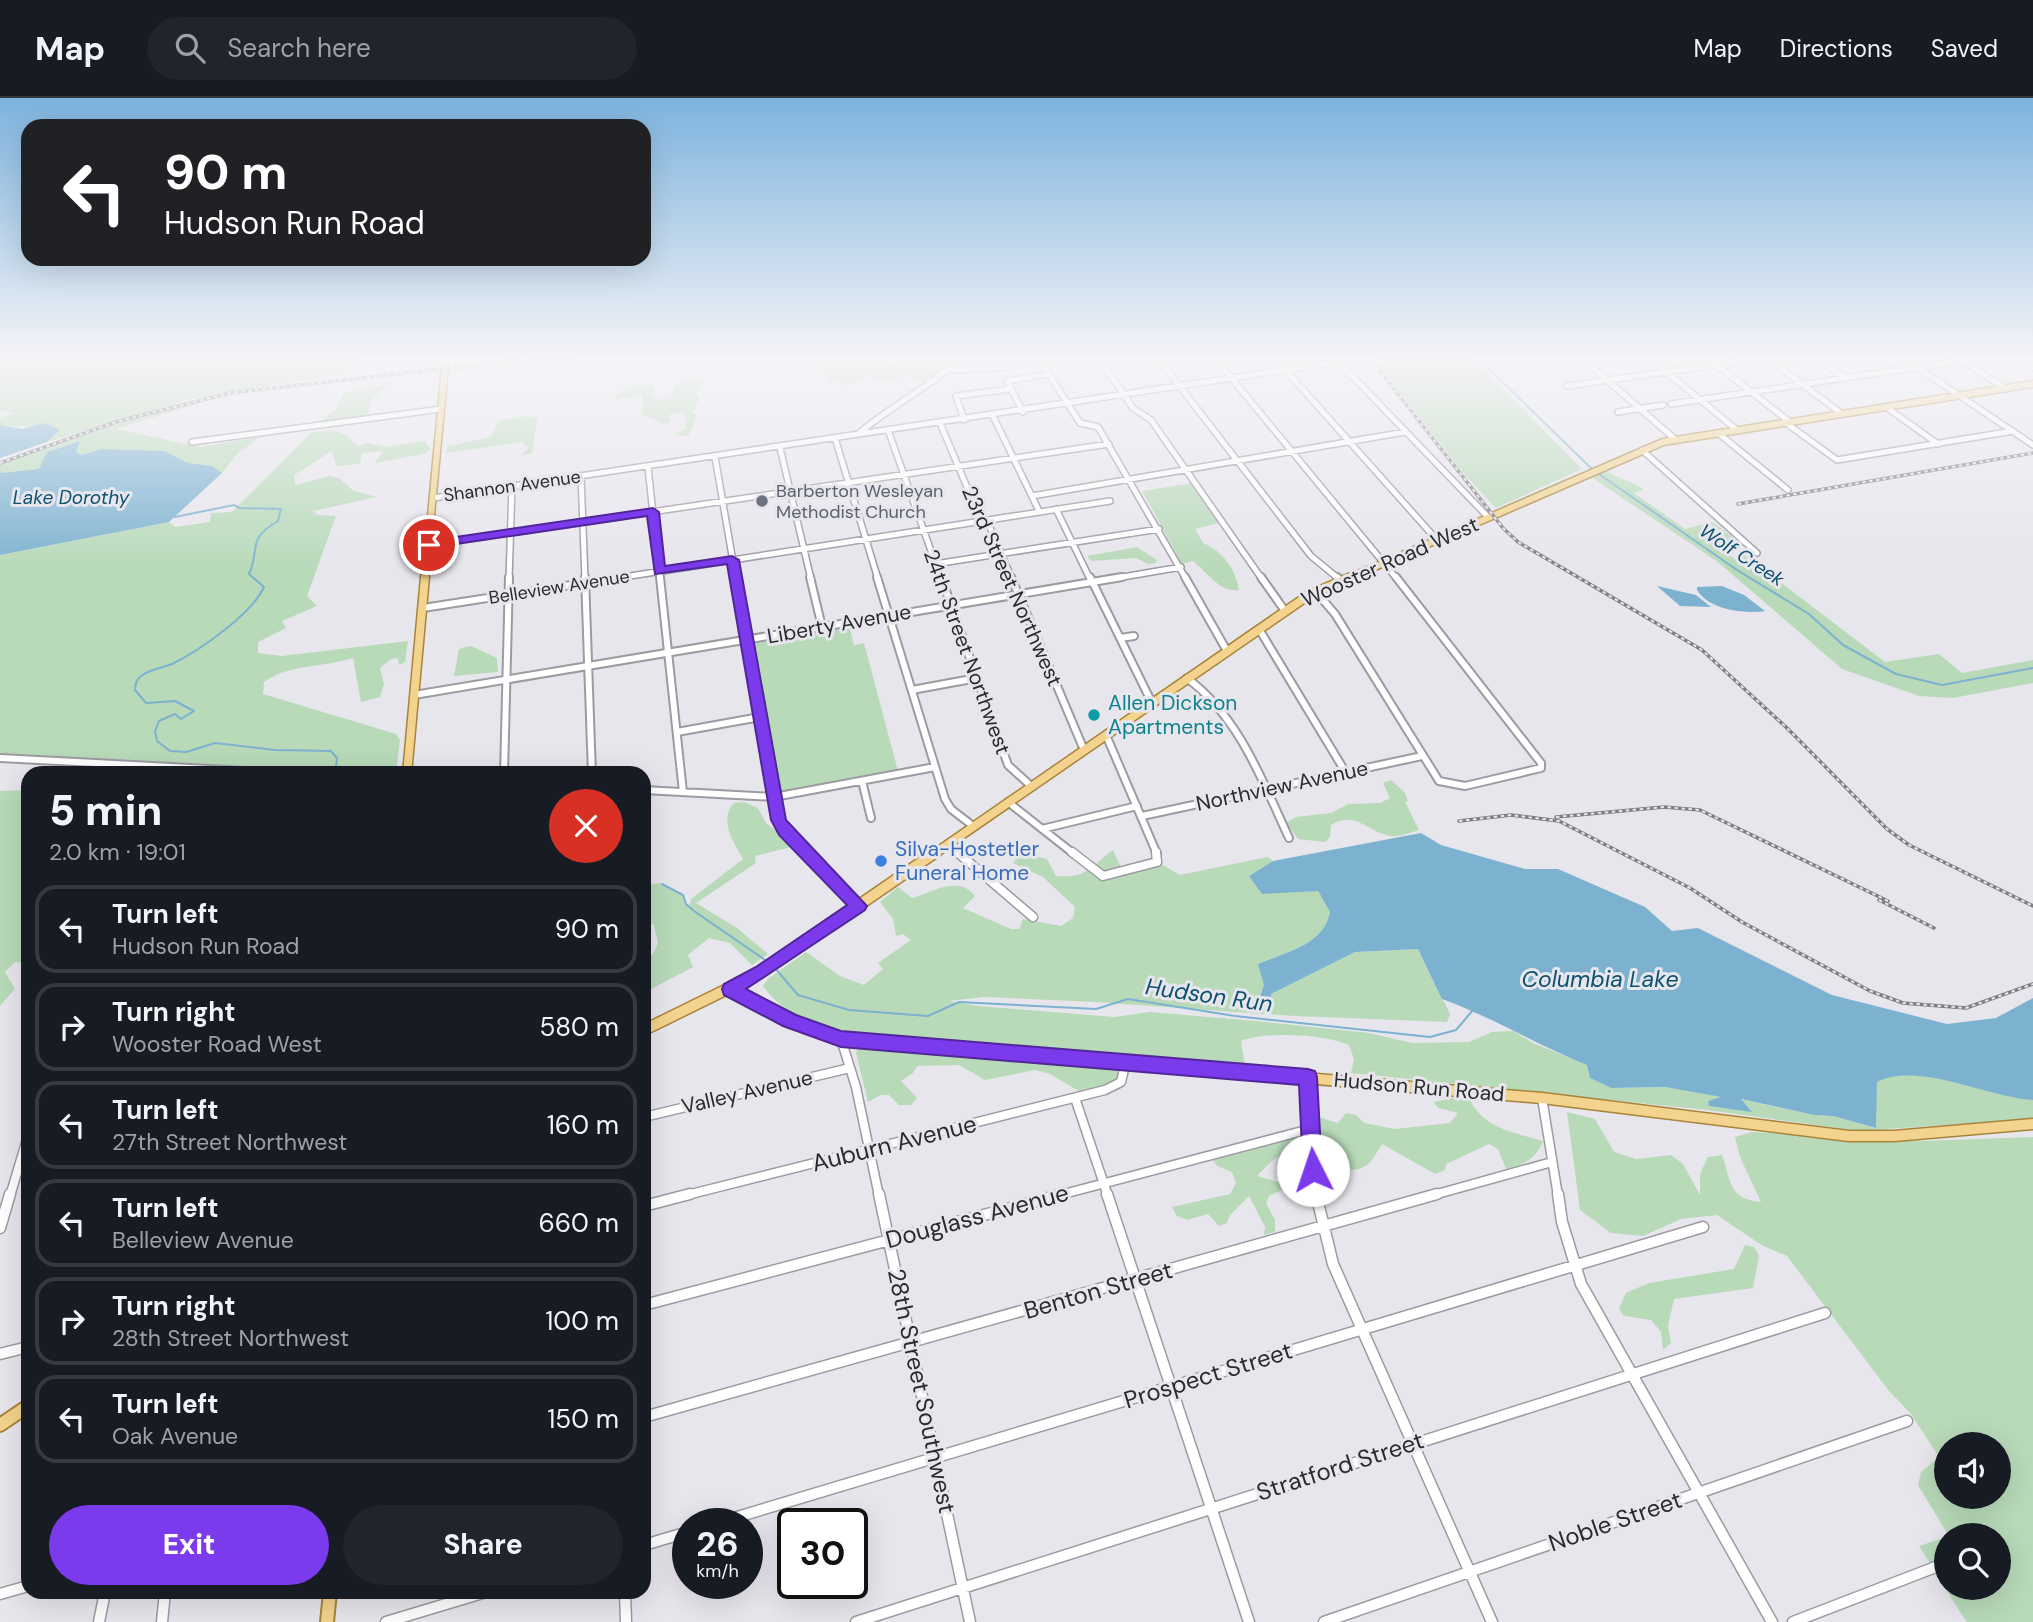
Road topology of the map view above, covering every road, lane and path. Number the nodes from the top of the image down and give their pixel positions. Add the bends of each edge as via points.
1 (297, 428) edge
2 (439, 428) edge
3 (865, 428) edge
4 (902, 428) edge
5 (942, 428) edge
6 (999, 428) edge
7 (1099, 428) edge
8 (1157, 428) edge
9 (1213, 428) edge
10 (1272, 428) edge
11 (1338, 428) edge
12 (1401, 428) edge
13 (1662, 428) edge
14 (1751, 428) edge
15 (1795, 428) edge
16 (1916, 428) edge
17 (2007, 428) edge
18 (888, 430) junction
19 (1737, 430) joint
20 (1405, 432) junction
21 (2013, 432) junction
22 (1717, 433) junction
23 (858, 434) junction
24 (835, 438) junction
25 (1676, 440) junction
26 (192, 442) dead end
27 (1350, 442) junction
28 (1109, 444) junction
29 (1938, 444) junction
30 (2033, 444) edge
31 (779, 448) junction
32 (1643, 450) junction
33 (1292, 452) junction
34 (715, 457) junction
35 (1014, 459) junction
36 (1239, 461) junction
37 (648, 467) junction
38 (958, 467) junction
39 (1186, 470) junction
40 (904, 475) junction
41 (581, 476) junction
42 (1132, 480) junction
43 (849, 483) junction
44 (512, 486) junction
45 (1787, 491) dead end
46 (790, 492) junction
47 (1032, 496) junction
48 (433, 498) junction
49 (1110, 501) dead end
50 (722, 502) junction
51 (1056, 509) junction
52 (653, 512) junction
53 (1039, 512) junction
54 (1488, 517) junction
55 (984, 520) junction
56 (583, 522) junction
57 (1159, 529) junction
58 (923, 530) junction
59 (511, 533) junction
60 (866, 539) junction
61 (1437, 540) junction
62 (1074, 544) junction
63 (429, 545) junction
64 (804, 549) junction
65 (1757, 553) dead end
66 (1001, 555) junction
67 (732, 560) junction
68 (1384, 563) junction
69 (936, 564) junction
70 (1181, 567) junction
71 (659, 571) junction
72 (1342, 581) junction
73 (1092, 582) junction
74 (585, 583) junction
75 (1317, 592) junction
76 (509, 594) junction
77 (1018, 594) junction
78 (950, 605) junction
79 (422, 608) junction
80 (1285, 611) junction
81 (889, 615) junction
82 (822, 627) junction
83 (1259, 629) junction
84 (1134, 636) dead end
85 (1120, 639) junction
86 (746, 640) junction
87 (1227, 651) junction
88 (668, 652) junction
89 (588, 666) junction
90 (977, 678) junction
91 (1187, 678) junction
92 (507, 680) junction
93 (912, 690) junction
94 (414, 695) junction
95 (1152, 703) junction
96 (760, 717) junction
97 (677, 732) junction
98 (1106, 735) junction
99 (1084, 750) junction
100 (1422, 756) junction
101 (0, 758) edge
102 (152, 766) edge
103 (408, 766) edge
104 (504, 766) edge
105 (593, 766) edge
106 (935, 767) junction
107 (1346, 773) junction
108 (862, 781) junction
109 (1031, 786) junction
110 (651, 790) edge
111 (1266, 790) junction
112 (683, 792) junction
113 (774, 797) junction
114 (1008, 802) junction
115 (1137, 806) junction
116 (1142, 816) junction
117 (871, 818) dead end
118 (973, 826) junction
119 (1042, 829) junction
120 (1289, 838) dead end
121 (948, 844) junction
122 (859, 906) junction
123 (1033, 917) dead end
124 (730, 989) junction
125 (651, 1027) edge
126 (841, 1039) junction
127 (1126, 1061) junction
128 (850, 1068) junction
129 (1308, 1077) junction
130 (1075, 1098) junction
131 (1542, 1098) junction
132 (651, 1116) edge
133 (2033, 1124) edge
134 (1310, 1129) junction
135 (870, 1150) junction
136 (21, 1159) edge
137 (1552, 1162) junction
138 (1102, 1183) junction
139 (651, 1204) edge
140 (1322, 1226) junction
141 (1703, 1227) dead end
142 (0, 1228) edge
143 (890, 1240) junction
144 (1574, 1266) junction
145 (1135, 1279) junction
146 (651, 1303) edge
147 (1825, 1313) dead end
148 (1360, 1330) junction
149 (912, 1342) junction
150 (21, 1349) edge
151 (0, 1354) edge
152 (1629, 1374) junction
153 (1170, 1386) junction
154 (21, 1411) edge
155 (651, 1415) edge
156 (1907, 1422) dead end
157 (0, 1425) edge
158 (1411, 1443) junction
159 (937, 1457) junction
160 (1698, 1493) junction
161 (1211, 1508) junction
162 (763, 1509) edge
163 (672, 1537) edge
164 (651, 1543) edge
165 (1934, 1568) edge
166 (1469, 1572) junction
167 (21, 1588) edge
168 (963, 1588) junction
169 (0, 1594) edge
170 (104, 1599) edge
171 (164, 1599) edge
172 (329, 1599) edge
173 (463, 1599) edge
174 (625, 1599) edge
175 (99, 1622) edge
176 (162, 1622) edge
177 (327, 1622) edge
178 (386, 1622) edge
179 (626, 1622) edge
180 (856, 1622) edge
181 (970, 1622) edge
182 (1249, 1622) edge
183 (1324, 1622) edge
184 (1492, 1622) edge
185 (1772, 1622) edge
186 (1793, 1622) edge

1 - 26 street
2 - 48 main road
3 - 23 street
4 - 18 street, Shannon Avenue
5 - 38 street, 23rd Street Northwest
6 - 35 street
7 - 28 street
8 - 39 street
9 - 36 street
10 - 33 street
11 - 27 street
12 - 20 street
13 - 25 street
14 - 19 main road, Wooster Road West
15 - 29 street via 1837,460
16 - 29 street
17 - 21 street
18 - 23 street, Shannon Avenue
18 - 40 street, 24th Street Northwest
19 - 22 main road, Wooster Road West
20 - 27 street
20 - 54 street
21 - 29 street
21 - 30 street
22 - 25 main road, Wooster Road West
22 - 45 street
23 - 24 street, Shannon Avenue
24 - 31 street, Shannon Avenue
24 - 43 street
25 - 32 main road, Wooster Road West
27 - 33 street
27 - 61 street
28 - 35 street
28 - 42 street
31 - 34 street, Shannon Avenue
31 - 46 street
32 - 54 main road, Wooster Road West
32 - 65 street
33 - 36 street
33 - 68 street
34 - 37 street, Shannon Avenue
34 - 50 street
35 - 38 street
35 - 47 street
36 - 39 street
36 - 72 street via 1311,556
37 - 41 street, Shannon Avenue
37 - 52 street
38 - 40 street
38 - 55 street, 23rd Street Northwest
39 - 42 street
39 - 80 street
40 - 43 street
40 - 58 street, 24th Street Northwest
41 - 44 street, Shannon Avenue
41 - 56 street
42 - 47 street
42 - 57 street
43 - 46 street
43 - 60 street
44 - 48 street, Shannon Avenue
44 - 59 street
46 - 50 street
46 - 64 street
47 - 53 street
48 - 63 main road
49 - 51 street, Belleview Avenue
50 - 52 street
50 - 67 street
51 - 53 street, Belleview Avenue
51 - 62 street
52 - 56 street
52 - 71 street
53 - 55 street, Belleview Avenue
54 - 61 main road, Wooster Road West
55 - 58 street, Belleview Avenue
55 - 66 street, 23rd Street Northwest
56 - 59 street
56 - 74 street
57 - 62 street
57 - 70 street
58 - 60 street, Belleview Avenue
58 - 69 street, 24th Street Northwest
59 - 63 street
59 - 76 street
60 - 64 street, Belleview Avenue
60 - 81 street
61 - 68 main road, Wooster Road West
62 - 66 street
62 - 73 street
63 - 79 main road
64 - 67 street, Belleview Avenue
64 - 82 street
66 - 69 street
66 - 77 street, 23rd Street Northwest
67 - 71 street, Belleview Avenue
67 - 86 street
68 - 72 main road, Wooster Road West
68 - 100 street via 1541,763 1539,769 1465,786 1434,777
69 - 78 street, 24th Street Northwest
70 - 73 street, Liberty Avenue
70 - 87 street
71 - 74 street, Belleview Avenue
71 - 88 street
72 - 75 main road, Wooster Road West
73 - 77 street, Liberty Avenue
73 - 85 street
74 - 76 street, Belleview Avenue
74 - 89 street
75 - 80 main road, Wooster Road West
75 - 100 street
76 - 79 street, Belleview Avenue
76 - 92 street
77 - 78 street, Liberty Avenue
77 - 99 street, 23rd Street Northwest
78 - 81 street, Liberty Avenue
78 - 90 street, 24th Street Northwest
79 - 94 main road
80 - 83 main road, Wooster Road West
81 - 82 street, Liberty Avenue
81 - 93 street
82 - 86 street, Liberty Avenue
83 - 87 main road, Wooster Road West
83 - 107 street
84 - 85 street
85 - 95 street
86 - 88 street, Liberty Avenue
86 - 96 street
87 - 91 main road, Wooster Road West
88 - 89 street, Liberty Avenue
88 - 97 street
89 - 92 street, Liberty Avenue
89 - 105 street
90 - 93 street
90 - 109 street, 24th Street Northwest via 1008,765
91 - 95 main road, Wooster Road West
91 - 111 street via 1218,705
92 - 94 street, Liberty Avenue
92 - 104 street
93 - 106 street
94 - 103 main road
95 - 98 main road, Wooster Road West
96 - 97 street
96 - 113 street
97 - 112 street
98 - 99 main road, Wooster Road West
98 - 115 street
99 - 109 main road, Wooster Road West
100 - 107 street, Northview Avenue
101 - 102 street
106 - 108 street
106 - 118 street via 948,805
107 - 111 street, Northview Avenue
108 - 113 street
108 - 117 street
109 - 114 main road, Wooster Road West
110 - 112 street
111 - 116 street, Northview Avenue
111 - 120 street
112 - 113 street
113 - 122 street via 784,831
114 - 118 main road, Wooster Road West
114 - 119 street
115 - 116 street
115 - 119 street
116 - 119 street via 1157,862 1105,876
118 - 121 main road, Wooster Road West
121 - 122 main road, Wooster Road West
121 - 123 street
122 - 124 main road, Wooster Road West
124 - 125 main road, Wooster Road West
124 - 126 main road, Hudson Run Road via 790,1021
126 - 127 main road, Hudson Run Road
126 - 128 street, 28th Street Southwest
127 - 129 main road, Hudson Run Road
127 - 130 street, Auburn Avenue via 1123,1078 1116,1085
128 - 132 street, Valley Avenue
128 - 135 street, 28th Street Southwest
129 - 131 main road, Hudson Run Road
129 - 134 street
130 - 135 street, Auburn Avenue
130 - 138 street
131 - 133 main road, Hudson Run Road via 1849,1136
131 - 137 street
134 - 138 street, Douglass Avenue
134 - 140 street
135 - 139 street, Auburn Avenue
135 - 143 street, 28th Street Southwest
136 - 142 street
137 - 140 street, Benton Street
137 - 144 street
138 - 143 street, Douglass Avenue
138 - 145 street
140 - 145 street, Benton Street
140 - 148 street
141 - 144 street, Prospect Street
143 - 146 street, Douglass Avenue
143 - 149 street, 28th Street Southwest
144 - 148 street, Prospect Street
144 - 152 street
145 - 149 street, Benton Street
145 - 153 street
147 - 152 street, Stratford Street
148 - 153 street, Prospect Street
148 - 158 street
149 - 155 street, Benton Street
149 - 159 street, 28th Street Southwest
150 - 151 street
152 - 158 street, Stratford Street
152 - 160 street
153 - 159 street, Prospect Street
153 - 161 street
154 - 157 main road
156 - 160 street, Noble Street
158 - 161 street, Stratford Street
158 - 166 street
159 - 162 street, Prospect Street
159 - 168 street, 28th Street Southwest
160 - 166 street, Noble Street
160 - 185 street
161 - 168 street, Stratford Street
161 - 182 street
163 - 164 street
165 - 186 street
166 - 183 street, Noble Street
166 - 184 street
167 - 169 street
168 - 180 street, Stratford Street
168 - 181 street, 28th Street Southwest
170 - 175 street
171 - 176 street
172 - 177 main road
173 - 178 street
174 - 179 street

